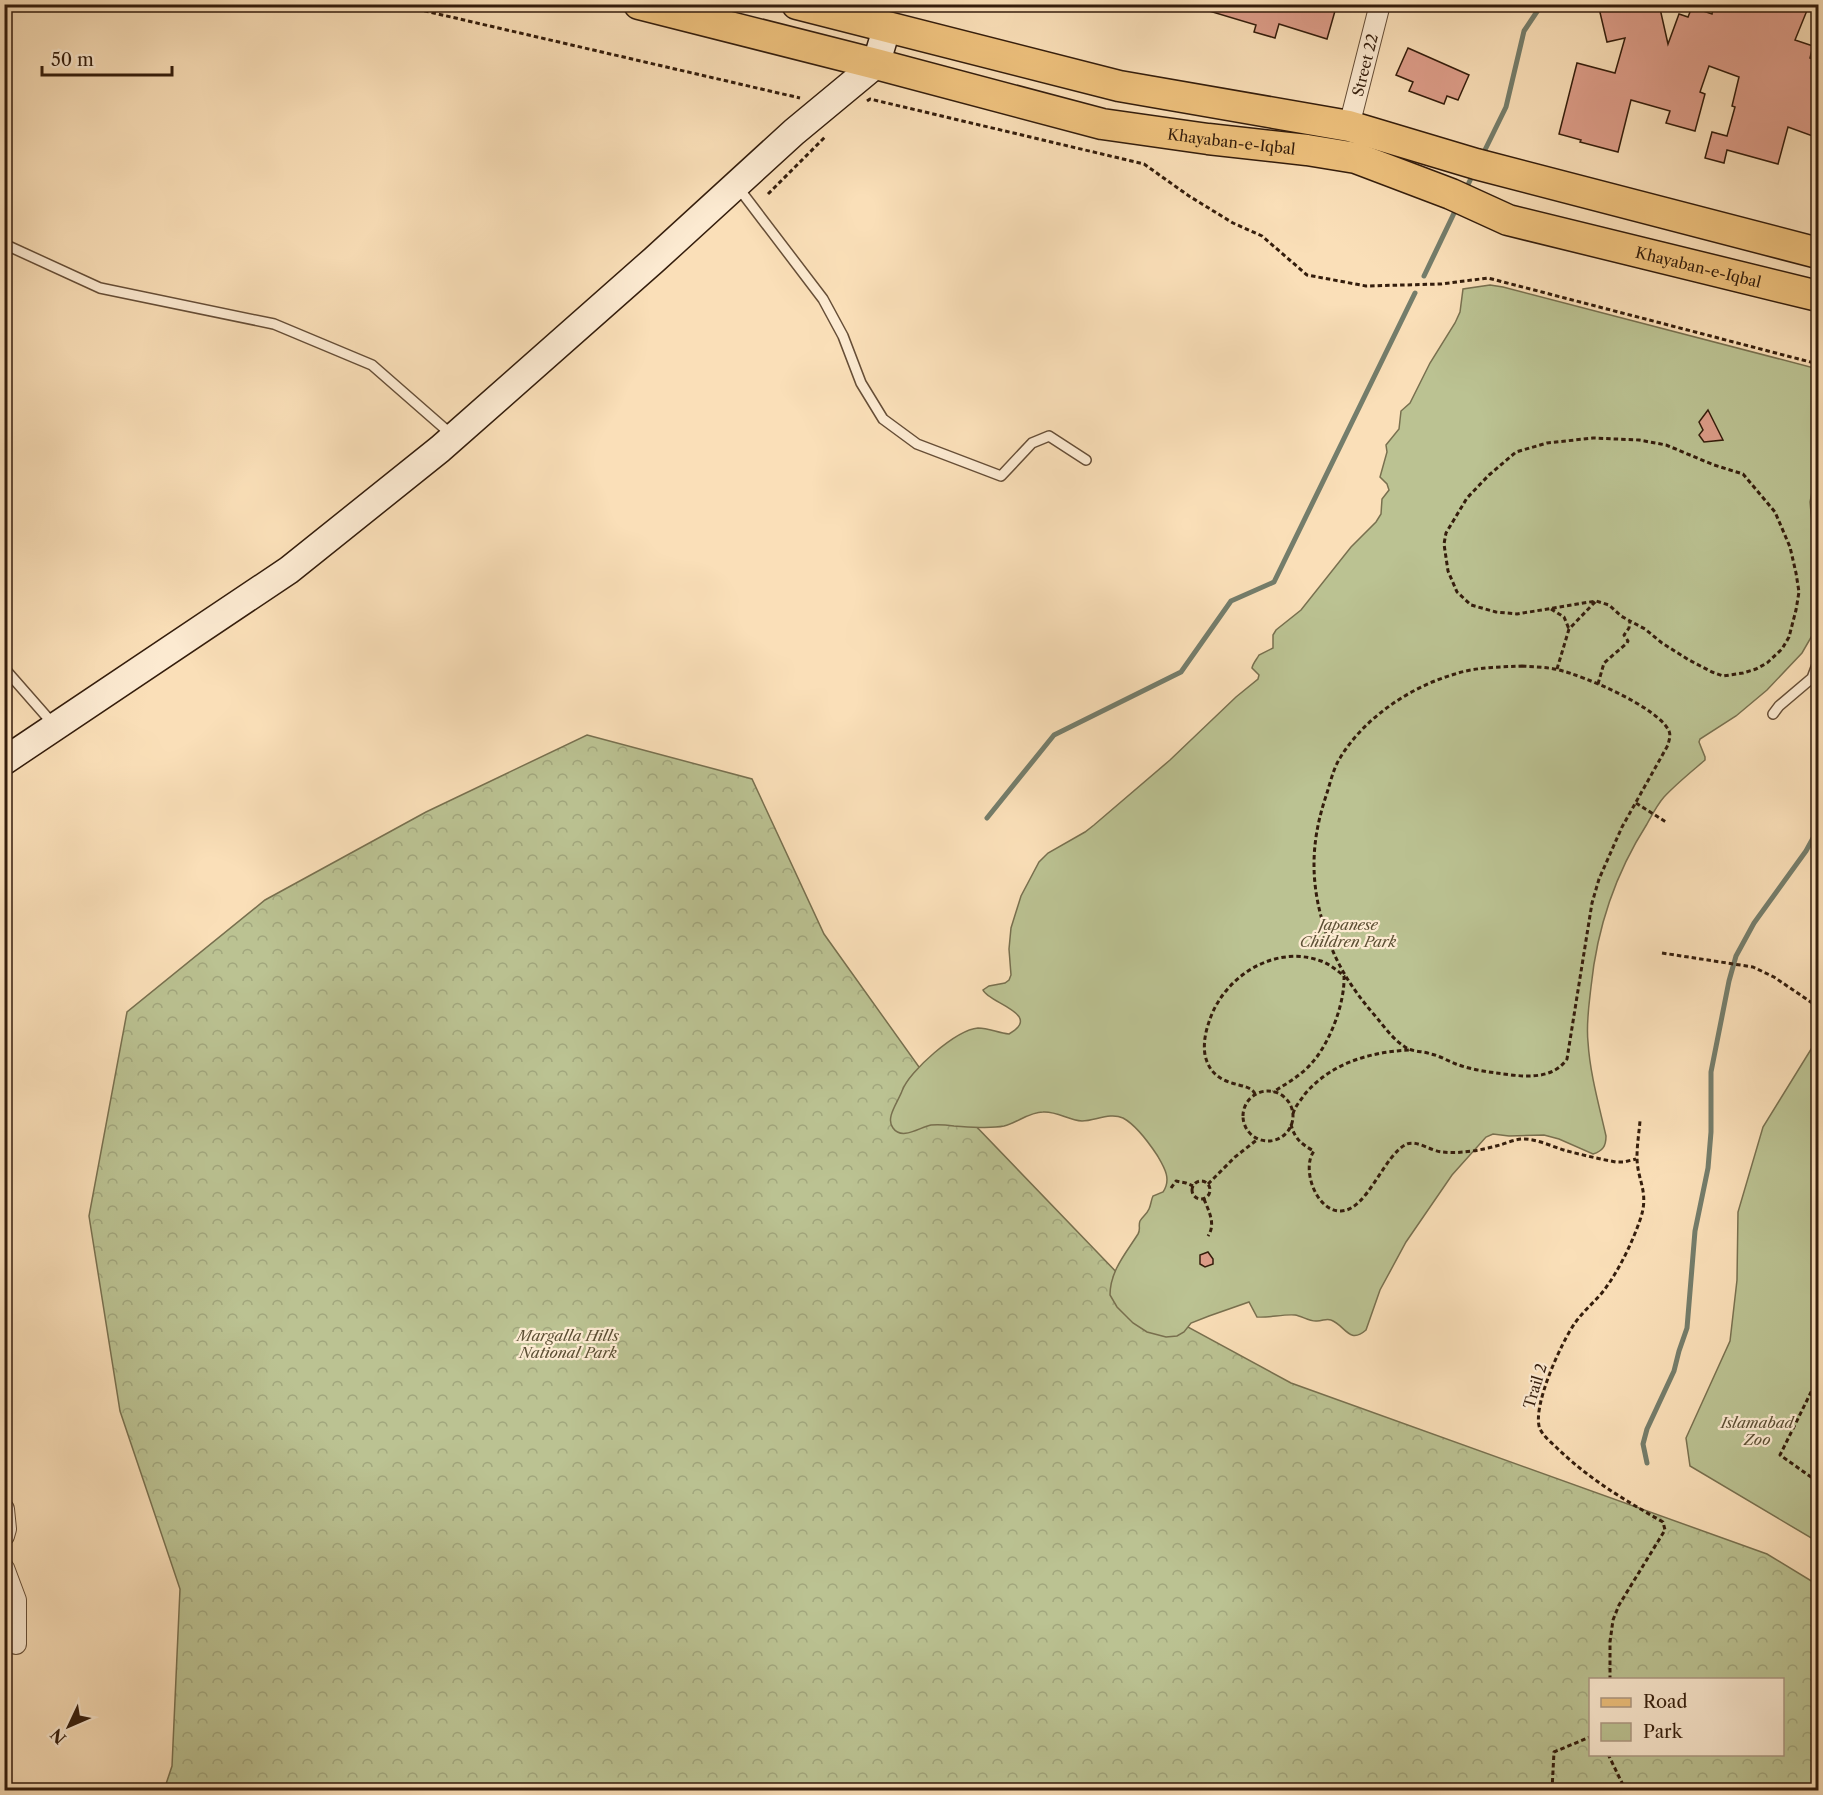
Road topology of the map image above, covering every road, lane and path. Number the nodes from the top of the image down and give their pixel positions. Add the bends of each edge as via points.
1 (395, 4) edge
2 (639, 4) edge
3 (797, 4) edge
4 (1380, 4) edge
5 (887, 27) junction
6 (876, 64) junction
7 (864, 102) dead end
8 (830, 117) junction
9 (1349, 126) junction
10 (736, 185) junction
11 (768, 194) dead end
12 (4, 244) edge
13 (1818, 253) edge
14 (1818, 296) edge
15 (1818, 364) edge
16 (454, 436) junction
17 (1086, 460) dead end
18 (1596, 601) junction
19 (1549, 608) junction
20 (1630, 621) junction
21 (1569, 628) junction
22 (1818, 662) edge
23 (4, 668) edge
24 (1557, 669) junction
25 (1815, 680) edge
26 (1598, 684) junction
27 (1773, 714) dead end
28 (55, 727) junction
29 (4, 761) edge
30 (1636, 803) junction
31 (1666, 822) dead end
32 (1662, 953) dead end
33 (1344, 976) junction
34 (1818, 1007) edge
35 (1411, 1050) junction
36 (1273, 1092) junction
37 (1255, 1094) junction
38 (1292, 1115) junction
39 (1640, 1121) dead end
40 (1291, 1124) junction
41 (1258, 1139) junction
42 (1636, 1159) junction
43 (1208, 1184) junction
44 (1193, 1186) junction
45 (1172, 1188) dead end
46 (1204, 1199) junction
47 (1209, 1236) dead end
48 (1818, 1378) edge
49 (1818, 1482) edge
50 (4, 1509) edge
51 (4, 1536) edge
52 (5, 1570) edge
53 (16, 1644) dead end
54 (1610, 1678) edge
55 (1589, 1737) edge
56 (1608, 1756) edge
57 (1552, 1791) edge
58 (1632, 1791) edge

1 - 8 path
2 - 6 main road, Khayaban-e-Iqbal
3 - 5 main road
4 - 9 street, Street 22
5 - 6 street
5 - 9 main road via 1119,86
6 - 8 street
6 - 14 main road, Khayaban-e-Iqbal via 1102,124 1356,158 1508,220
7 - 15 path via 870,99 1143,164 1233,223 1262,236 1307,275 1366,286 1488,278
8 - 10 street via 794,132
8 - 11 path
9 - 13 main road via 1476,164
10 - 16 street
10 - 17 lane via 823,299 861,383 883,419 917,444 1001,476 1032,443 1049,436
12 - 16 lane via 100,288 274,324 372,365
16 - 28 street via 289,570
18 - 19 path
18 - 20 path
18 - 21 path
19 - 20 path via 1512,614 1476,607 1457,592 1448,572 1446,533 1470,494 1514,453 1576,439 1639,440 1666,445 1743,474 1775,512 1795,568 1798,596 1791,632 1782,649 1756,669 1723,676 1689,660
19 - 21 path via 1564,617
20 - 26 path via 1624,635 1627,643 1604,663
21 - 24 path
22 - 25 lane
23 - 28 lane
24 - 26 path
24 - 33 path via 1483,669 1443,678 1379,714 1343,754 1320,814 1313,852 1317,905
25 - 27 lane
26 - 30 path via 1649,712 1670,735
28 - 29 street
30 - 31 path
30 - 35 path via 1613,846 1594,896 1569,1052 1563,1064 1542,1075 1507,1075
32 - 34 path via 1764,971
33 - 35 path via 1384,1026
33 - 36 path via 1338,1012 1317,1055 1297,1077
33 - 37 path via 1320,961 1279,959 1257,966 1229,985 1207,1029 1205,1056 1219,1077 1250,1087
35 - 38 path via 1382,1053 1336,1068 1314,1083
36 - 37 path
36 - 38 path via 1287,1100
37 - 41 path via 1243,1114 1246,1129
38 - 40 path
39 - 42 path, Trail 2
40 - 41 path via 1281,1137
40 - 42 path via 1299,1142 1314,1151 1309,1168 1317,1196 1326,1207 1338,1211 1355,1204 1409,1143 1435,1151 1457,1152 1522,1139 1616,1162
41 - 43 path
42 - 54 path, Trail 2 via 1644,1191 1640,1220 1604,1290 1566,1336 1537,1417 1545,1437 1577,1467 1663,1522 1665,1530 1613,1620
43 - 44 path via 1199,1181
43 - 46 path via 1210,1192
44 - 45 path via 1179,1181
44 - 46 path via 1194,1196
46 - 47 path via 1212,1222
48 - 49 path via 1780,1455
50 - 51 street
52 - 53 street via 16,1600
55 - 57 path via 1554,1752
56 - 58 path via 1623,1785

